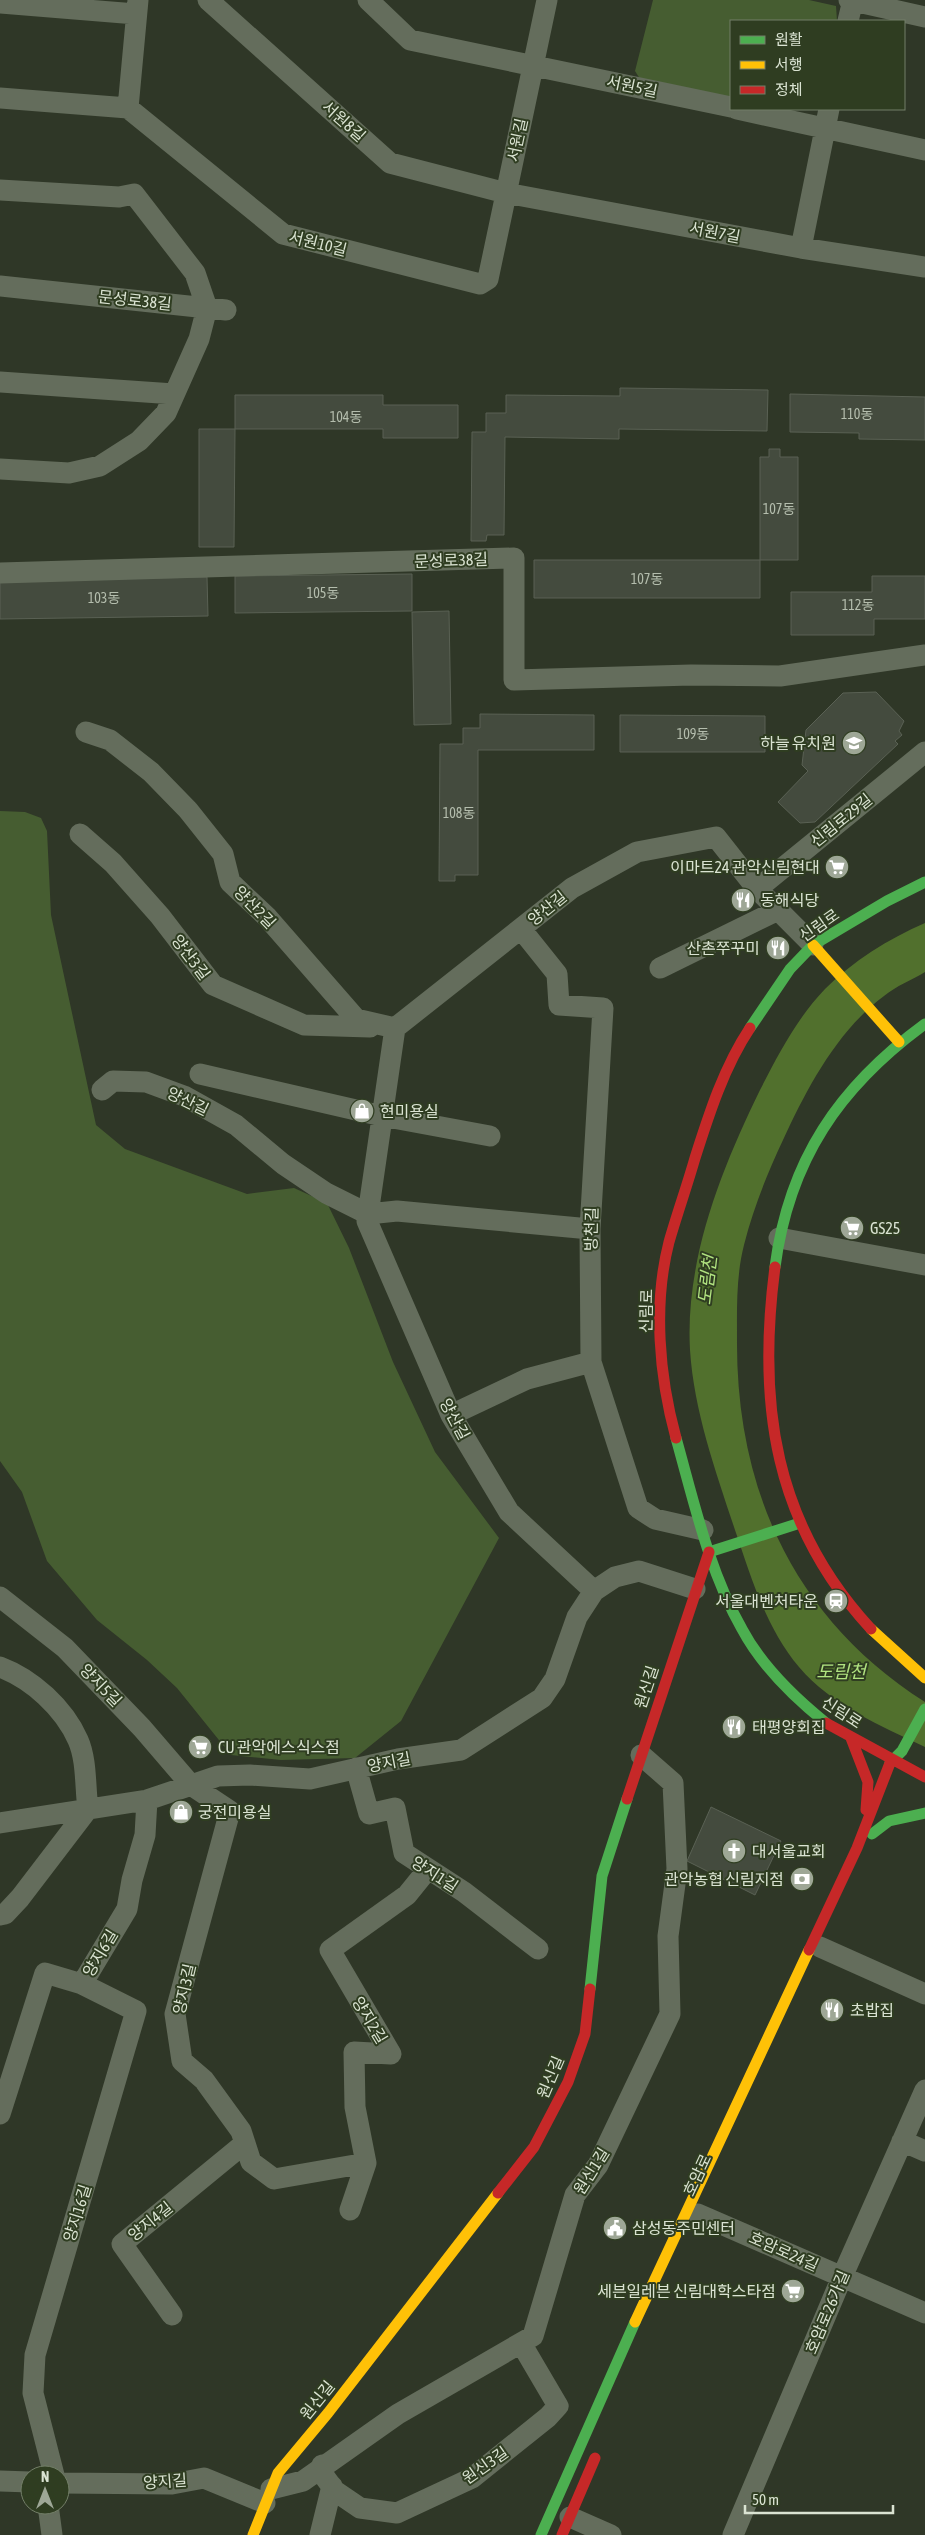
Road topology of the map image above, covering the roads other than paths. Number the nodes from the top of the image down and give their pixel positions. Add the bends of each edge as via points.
1 (208, 0) edge
2 (368, 0) edge
3 (546, 0) edge
4 (0, 3) edge
5 (850, 6) edge
6 (137, 7) edge
7 (925, 17) edge
8 (533, 66) junction
9 (0, 98) edge
10 (128, 108) junction
11 (730, 108) edge
12 (747, 110) edge
13 (827, 118) edge
14 (925, 150) edge
15 (0, 190) edge
16 (506, 193) junction
17 (801, 248) junction
18 (925, 267) edge
19 (488, 279) joint
20 (0, 286) edge
21 (217, 309) junction
22 (0, 382) edge
23 (174, 394) junction
24 (0, 469) edge
25 (0, 573) edge
26 (925, 655) edge
27 (86, 732) dead end
28 (925, 752) edge
29 (80, 834) dead end
30 (925, 882) edge
31 (757, 889) junction
32 (778, 910) junction
33 (521, 928) junction
34 (813, 945) junction
35 (660, 968) dead end
36 (925, 1024) edge
37 (396, 1028) junction
38 (899, 1042) junction
39 (200, 1074) dead end
40 (102, 1090) dead end
41 (382, 1116) junction
42 (490, 1136) dead end
43 (368, 1214) junction
44 (590, 1229) junction
45 (779, 1238) junction
46 (925, 1265) edge
47 (591, 1362) junction
48 (451, 1415) junction
49 (800, 1523) junction
50 (703, 1530) junction
51 (709, 1552) junction
52 (695, 1589) junction
53 (594, 1591) junction
54 (0, 1597) edge
55 (0, 1667) edge
56 (925, 1678) edge
57 (925, 1710) edge
58 (851, 1738) junction
59 (640, 1756) junction
60 (896, 1762) junction
61 (356, 1768) junction
62 (925, 1777) edge
63 (192, 1785) junction
64 (148, 1800) junction
65 (88, 1809) junction
66 (925, 1813) edge
67 (0, 1823) edge
68 (868, 1831) junction
69 (428, 1870) junction
70 (0, 1915) edge
71 (820, 1947) junction
72 (538, 1949) dead end
73 (82, 1984) junction
74 (925, 1994) edge
75 (925, 2090) edge
76 (0, 2114) edge
77 (902, 2142) junction
78 (245, 2144) junction
79 (925, 2151) edge
80 (366, 2163) junction
81 (350, 2210) dead end
82 (698, 2214) junction
83 (686, 2241) dead end
84 (842, 2277) junction
85 (925, 2313) edge
86 (172, 2315) dead end
87 (521, 2343) junction
88 (601, 2444) dead end
89 (51, 2465) edge
90 (322, 2465) junction
91 (0, 2481) edge
92 (20, 2482) edge
93 (70, 2483) edge
94 (332, 2486) junction
95 (268, 2496) junction
96 (49, 2515) edge
97 (566, 2526) edge
98 (52, 2535) edge
99 (253, 2535) edge
100 (320, 2535) edge
101 (541, 2535) edge
102 (611, 2535) edge
103 (733, 2535) edge

1 - 16 street, 서원8길 via 390,163
2 - 8 street, 서원5길 via 410,40
3 - 8 street, 서원길
4 - 6 street
5 - 7 street
6 - 10 street
8 - 11 street, 서원5길
8 - 16 street, 서원길
9 - 10 street
10 - 19 street, 서원10길 via 283,234 480,284
12 - 13 street
13 - 14 street
13 - 17 street
15 - 21 street via 119,197 134,194 195,274
16 - 17 street, 서원7길
16 - 19 street, 서원길
17 - 18 street, 서원7길
20 - 21 street, 문성로38길
21 - 23 street via 199,339
22 - 23 street
23 - 24 street via 166,413 139,441 100,466 69,472
25 - 26 street, 문성로38길 via 514,558 514,680 780,676
27 - 37 street, 양산2길 via 110,740 151,772 188,810 223,854 230,882 267,917 356,1019
28 - 31 street, 신림로29길
29 - 37 street, 양산3길 via 160,916 213,985 304,1025
30 - 34 main road, 신림로
31 - 32 street, 양산길
31 - 33 street, 양산길 via 716,837 637,852 572,888
32 - 34 street, 양산길
32 - 35 street
33 - 37 street, 양산길
33 - 44 street, 방천길 via 557,974 559,1005 603,1008
34 - 38 main road
34 - 50 main road, 신림로 via 771,996 725,1075 700,1139 668,1243 661,1289 661,1358 675,1434
36 - 38 main road
37 - 41 street, 양산길
38 - 45 main road via 864,1074 836,1107 813,1144 792,1190
39 - 41 street, 양산길
40 - 43 street, 양산길 via 113,1081 146,1082 184,1096 236,1125 283,1164 326,1193
41 - 42 street, 양산길
41 - 43 street, 양산길
43 - 44 street via 397,1211
43 - 48 street, 양산길 via 367,1221
44 - 47 street, 방천길
45 - 46 street
45 - 49 main road via 769,1349 770,1407 778,1462
47 - 48 street via 527,1379
47 - 50 street, 방천길 via 638,1508 655,1519
48 - 53 street, 양산길 via 509,1512
49 - 51 main road
49 - 56 main road via 818,1558 843,1594 881,1639
50 - 51 main road, 신림로
51 - 52 main road, 원신길
51 - 58 main road, 신림로 via 742,1630 761,1657 804,1705
52 - 53 street, 양지길 via 639,1571 615,1577
52 - 59 main road, 원신길
53 - 61 street, 양지길 via 577,1617 555,1679 542,1698 462,1750
54 - 63 street, 양지5길 via 65,1648
55 - 65 street via 39,1689 67,1721 78,1740
57 - 60 main road
58 - 60 main road, 신림로
58 - 68 main road via 868,1782
59 - 87 street, 원신1길 via 673,1783 678,1869 668,1936 670,2014 598,2165 575,2195 533,2336
59 - 95 main road, 원신길 via 602,1876 584,2034 568,2082 534,2147 278,2473
60 - 62 main road, 신림로
60 - 68 main road
61 - 63 street, 양지길 via 310,1779 218,1776
61 - 69 street, 양지1길 via 369,1814 395,1808 404,1853
63 - 64 street, 양지길
63 - 78 street, 양지3길 via 230,1811 175,2014 182,2061 204,2080 241,2131
64 - 65 street, 양지길
64 - 73 street, 양지6길 via 145,1835 126,1908
65 - 67 street, 양지길
65 - 70 street via 20,1898
66 - 68 main road via 888,1821
68 - 71 main road, 호암로
68 - 101 main road via 611,2374
69 - 72 street, 양지1길 via 464,1892
69 - 80 street, 양지2길 via 407,1895 330,1950 391,2054 354,2052 355,2107
71 - 74 street
71 - 82 main road, 호암로
73 - 76 street, 양지6길 via 45,1973
73 - 89 street, 양지16길 via 136,2011 35,2355 33,2393
75 - 77 street, 호암로26가길
77 - 79 street
77 - 84 street, 호암로26가길
78 - 80 street, 양지3길 via 251,2162 274,2179
78 - 86 street, 양지4길 via 122,2244
80 - 81 street, 양지2길
82 - 83 main road, 호암로
82 - 84 street, 호암로24길
84 - 85 street, 호암로24길
84 - 103 street, 호암로26가길
87 - 90 street, 원신1길 via 398,2414
87 - 94 street, 원신3길 via 558,2406 472,2478 397,2513 360,2508
88 - 97 main road
90 - 94 street, 원신3길 via 324,2476
90 - 95 street, 원신1길 via 303,2480
91 - 92 street
93 - 95 street, 양지길 via 172,2484 204,2478
94 - 100 street
95 - 99 main road, 원신길
96 - 98 street
97 - 102 street

